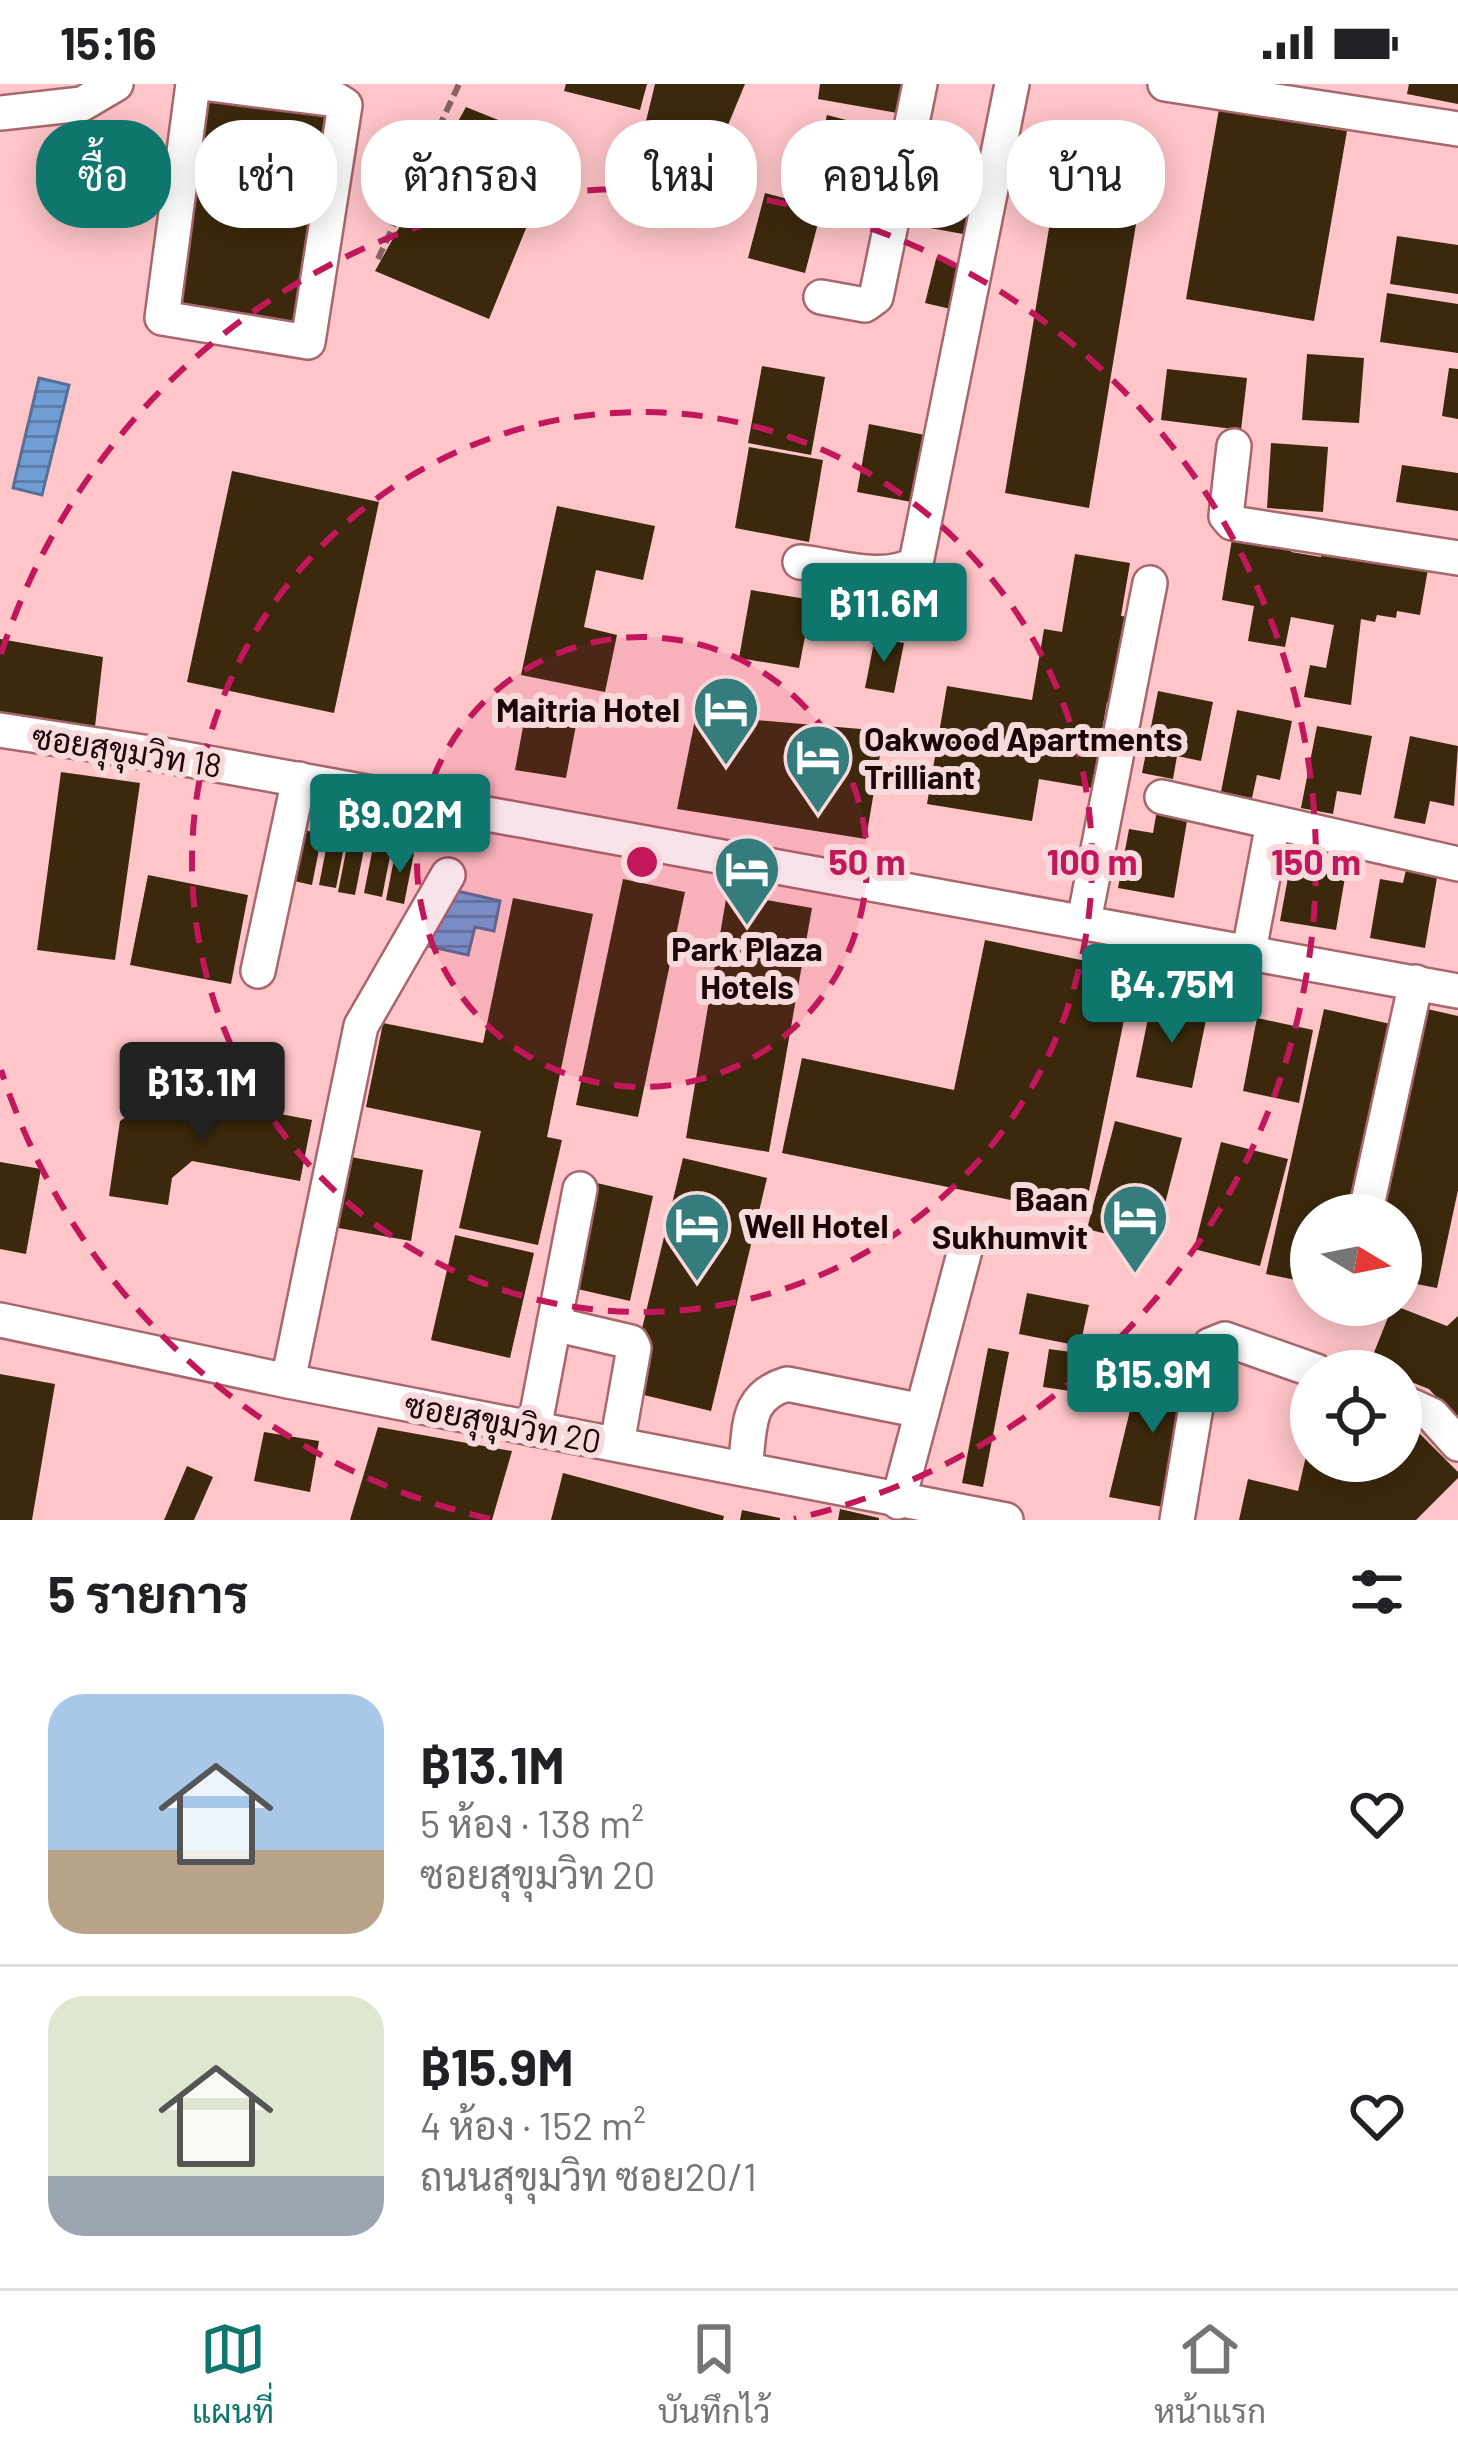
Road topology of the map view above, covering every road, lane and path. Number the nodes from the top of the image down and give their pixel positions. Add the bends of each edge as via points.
1 (116, 84) edge
2 (193, 84) edge
3 (210, 84) edge
4 (459, 84) edge
5 (920, 84) edge
6 (1012, 84) edge
7 (1165, 84) edge
8 (0, 113) edge
9 (1458, 128) edge
10 (377, 259) dead end
11 (821, 297) dead end
12 (1234, 446) dead end
13 (1458, 558) edge
14 (800, 562) dead end
15 (1150, 583) dead end
16 (0, 730) edge
17 (299, 779) junction
18 (1162, 797) dead end
19 (1273, 823) junction
20 (1458, 864) edge
21 (448, 875) dead end
22 (1084, 921) junction
23 (1249, 951) junction
24 (257, 971) dead end
25 (1416, 982) junction
26 (1458, 991) edge
27 (580, 1189) dead end
28 (1370, 1194) edge
29 (964, 1250) dead end
30 (0, 1321) edge
31 (554, 1324) junction
32 (1290, 1362) edge
33 (288, 1381) junction
34 (1422, 1410) edge
35 (922, 1412) junction
36 (534, 1429) junction
37 (617, 1444) junction
38 (1458, 1444) edge
39 (745, 1467) junction
40 (898, 1502) junction
41 (828, 1504) edge
42 (1006, 1520) edge
43 (1177, 1520) edge

1 - 8 street via 82,104
2 - 3 street via 162,318 308,342 346,105
4 - 10 path
5 - 11 street via 876,297 866,305
6 - 14 street via 916,563 881,572
7 - 9 street
12 - 13 street via 1226,516 1232,524
15 - 22 street
16 - 17 street, ซอยสุขุมวิท 18
17 - 22 street, ซอยสุขุมวิท 18
17 - 24 street
18 - 19 street
19 - 20 street
19 - 23 street
21 - 33 street via 361,1026
22 - 23 street, ซอยสุขุมวิท 18
23 - 25 street, ซอยสุขุมวิท 18
25 - 26 street, ซอยสุขุมวิท 18
25 - 28 street
27 - 31 street
29 - 35 street
30 - 33 street, ซอยสุขุมวิท 20
31 - 36 street
31 - 37 street via 631,1342
32 - 43 street via 1225,1340 1210,1345
33 - 36 street, ซอยสุขุมวิท 20
34 - 38 street
35 - 39 street via 787,1384 766,1390 755,1401
35 - 40 street
36 - 37 street, ซอยสุขุมวิท 20
37 - 39 street, ซอยสุขุมวิท 20
39 - 41 street, ซอยสุขุมวิท 20
40 - 41 street, ซอยสุขุมวิท 20
40 - 42 street, ซอยสุขุมวิท 20

